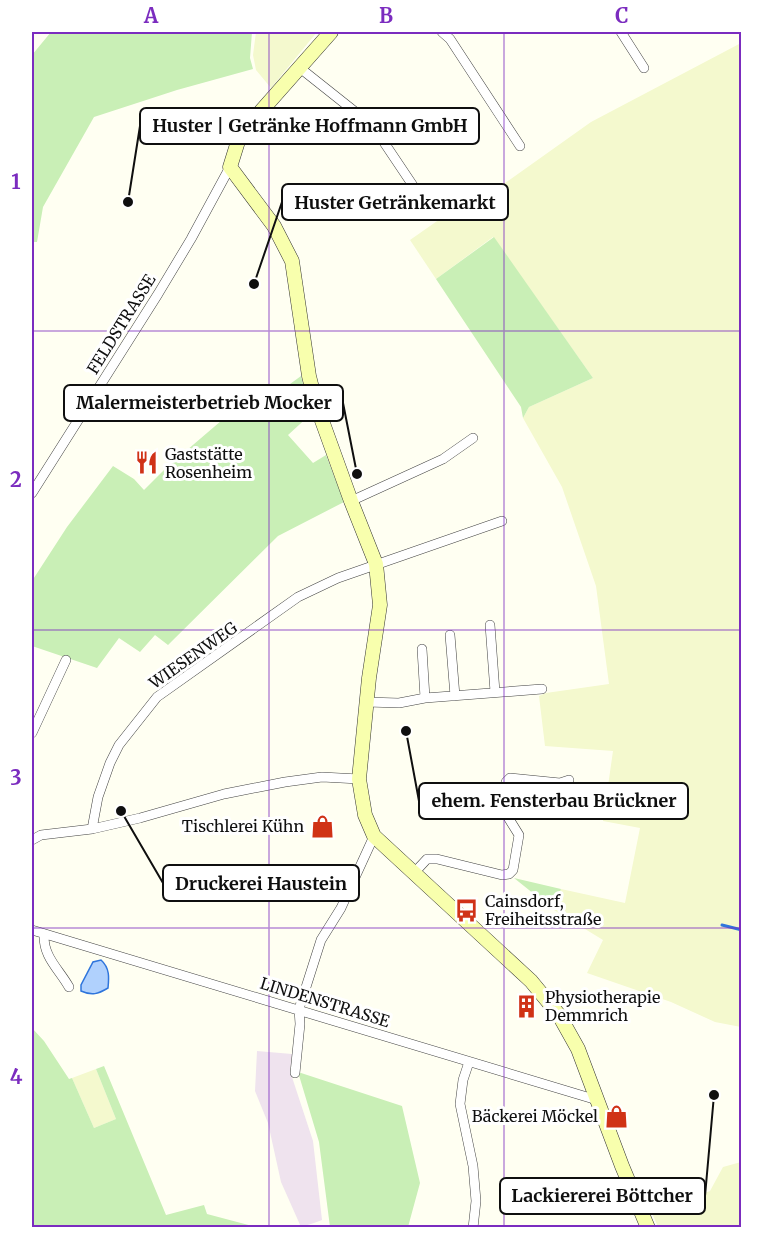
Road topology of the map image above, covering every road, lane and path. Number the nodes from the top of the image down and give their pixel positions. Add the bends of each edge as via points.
1 (331, 32) edge
2 (442, 32) edge
3 (621, 32) edge
4 (300, 68) junction
5 (644, 68) dead end
6 (520, 146) dead end
7 (230, 167) junction
8 (422, 199) dead end
9 (473, 438) dead end
10 (32, 493) edge
11 (351, 501) junction
12 (502, 521) dead end
13 (376, 564) junction
14 (490, 625) dead end
15 (450, 634) dead end
16 (422, 649) dead end
17 (66, 660) dead end
18 (542, 689) dead end
19 (495, 692) junction
20 (455, 696) junction
21 (425, 698) junction
22 (367, 702) junction
23 (32, 733) edge
24 (359, 779) junction
25 (569, 780) dead end
26 (92, 829) junction
27 (374, 836) junction
28 (32, 840) edge
29 (414, 873) junction
30 (32, 930) edge
31 (44, 934) junction
32 (69, 987) dead end
33 (299, 1009) junction
34 (469, 1062) junction
35 (295, 1073) dead end
36 (597, 1100) junction
37 (473, 1227) edge
38 (648, 1227) edge

1 - 4 street
2 - 6 street
3 - 5 street
4 - 7 street via 240,135
4 - 8 street via 373,126
7 - 10 street, FELDSTRASSE via 158,294
7 - 11 street via 274,226 292,261 309,376
9 - 11 street via 442,459
11 - 13 street
12 - 13 street, WIESENWEG
13 - 22 street via 380,605
13 - 26 street, WIESENWEG via 298,597 158,697 119,745 98,797
14 - 19 street
15 - 20 street
16 - 21 street
17 - 23 street
18 - 19 street
19 - 20 street
20 - 21 street
21 - 22 street via 399,704
22 - 24 street
24 - 26 street via 322,777 285,782
24 - 27 street via 365,815
25 - 29 street via 560,783 510,778 506,782 501,806 519,835 509,874 437,859 428,860
26 - 28 street via 41,835
27 - 29 street
27 - 33 street via 341,908 321,940
29 - 36 street via 531,981 559,1016 578,1049
30 - 31 street, LINDENSTRASSE
31 - 32 street via 48,957
31 - 33 street, LINDENSTRASSE
33 - 34 street, LINDENSTRASSE
33 - 35 street
34 - 36 street, LINDENSTRASSE
34 - 37 street via 460,1104 473,1166
36 - 38 street

